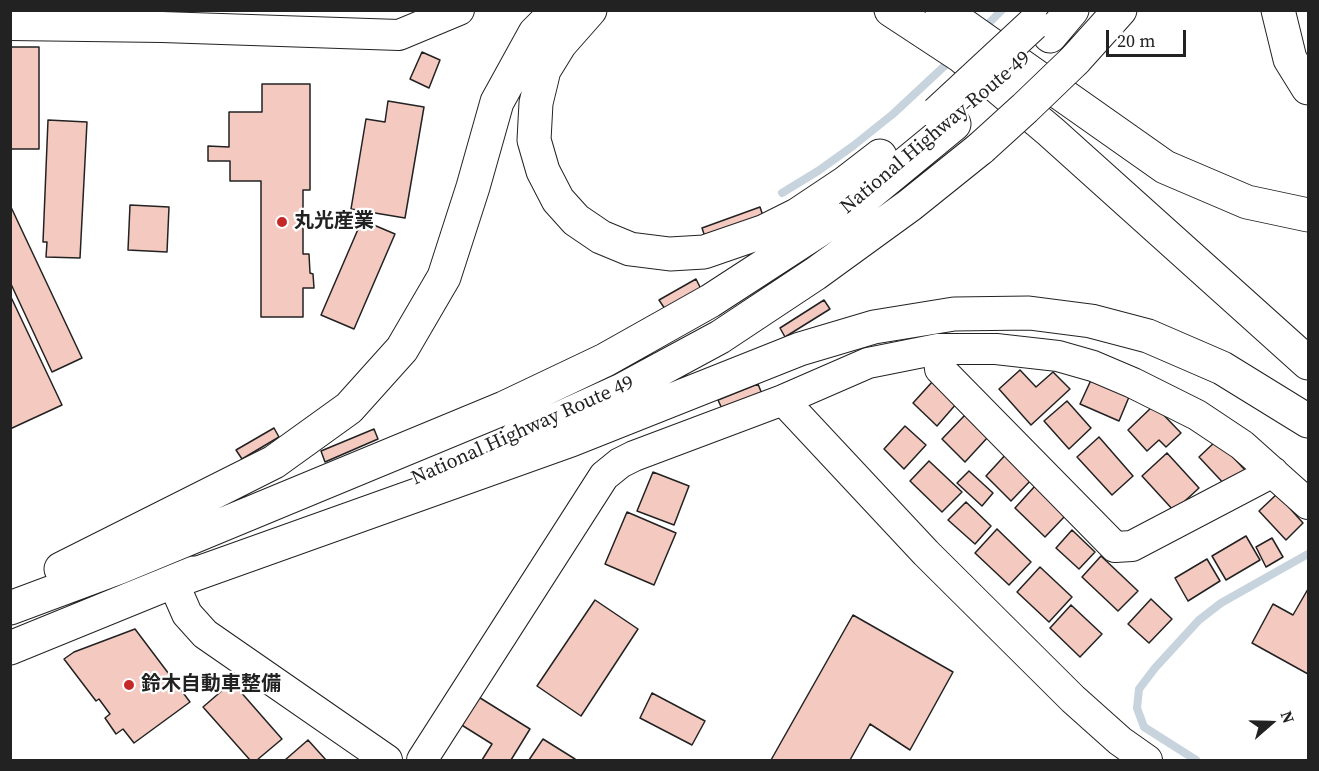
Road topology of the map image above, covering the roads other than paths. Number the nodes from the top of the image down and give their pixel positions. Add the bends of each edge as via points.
1 (459, 10) edge
2 (558, 10) edge
3 (590, 10) edge
4 (891, 10) edge
5 (942, 10) edge
6 (1072, 10) edge
7 (1120, 10) edge
8 (1278, 10) edge
9 (162, 19) edge
10 (1044, 24) edge
11 (10, 25) edge
12 (1308, 88) edge
13 (946, 118) junction
14 (1308, 215) edge
15 (938, 349) junction
16 (1308, 363) edge
17 (783, 400) junction
18 (1308, 421) edge
19 (1273, 472) junction
20 (1308, 504) edge
21 (173, 582) junction
22 (10, 594) edge
23 (10, 608) edge
24 (10, 648) edge
25 (387, 760) edge
26 (422, 760) edge
27 (1147, 760) edge

1 - 9 street via 399,35
2 - 22 highway via 535,33 497,102 444,277 402,349 349,408 274,462
3 - 13 highway via 560,44 544,70 536,103 534,140 543,171 558,200 576,220 601,237 630,249 670,254 705,252 765,231 797,215
4 - 16 highway via 961,57 1051,132
5 - 14 highway via 1165,166 1247,202
6 - 10 highway, National Highway Route 49
7 - 21 highway, National Highway Route 49, bridge via 1075,60 981,148 815,274 720,337 622,390 540,428
8 - 12 highway via 1290,59
9 - 11 street
10 - 13 highway, National Highway Route 49, bridge
13 - 23 highway, National Highway Route 49 via 846,212 710,301 605,360 504,408 120,567
15 - 17 street via 868,363
15 - 19 street via 1026,351 1093,366 1197,415
15 - 19 street via 940,369 1115,547 1132,546
17 - 26 street via 634,456 604,476
17 - 27 street via 926,553 1073,699 1119,741
18 - 21 highway via 1222,368 1148,336 1091,321 1029,313 954,314 874,327 800,349 571,440
19 - 20 street
21 - 24 highway, National Highway Route 49
21 - 25 street via 186,614 205,634

